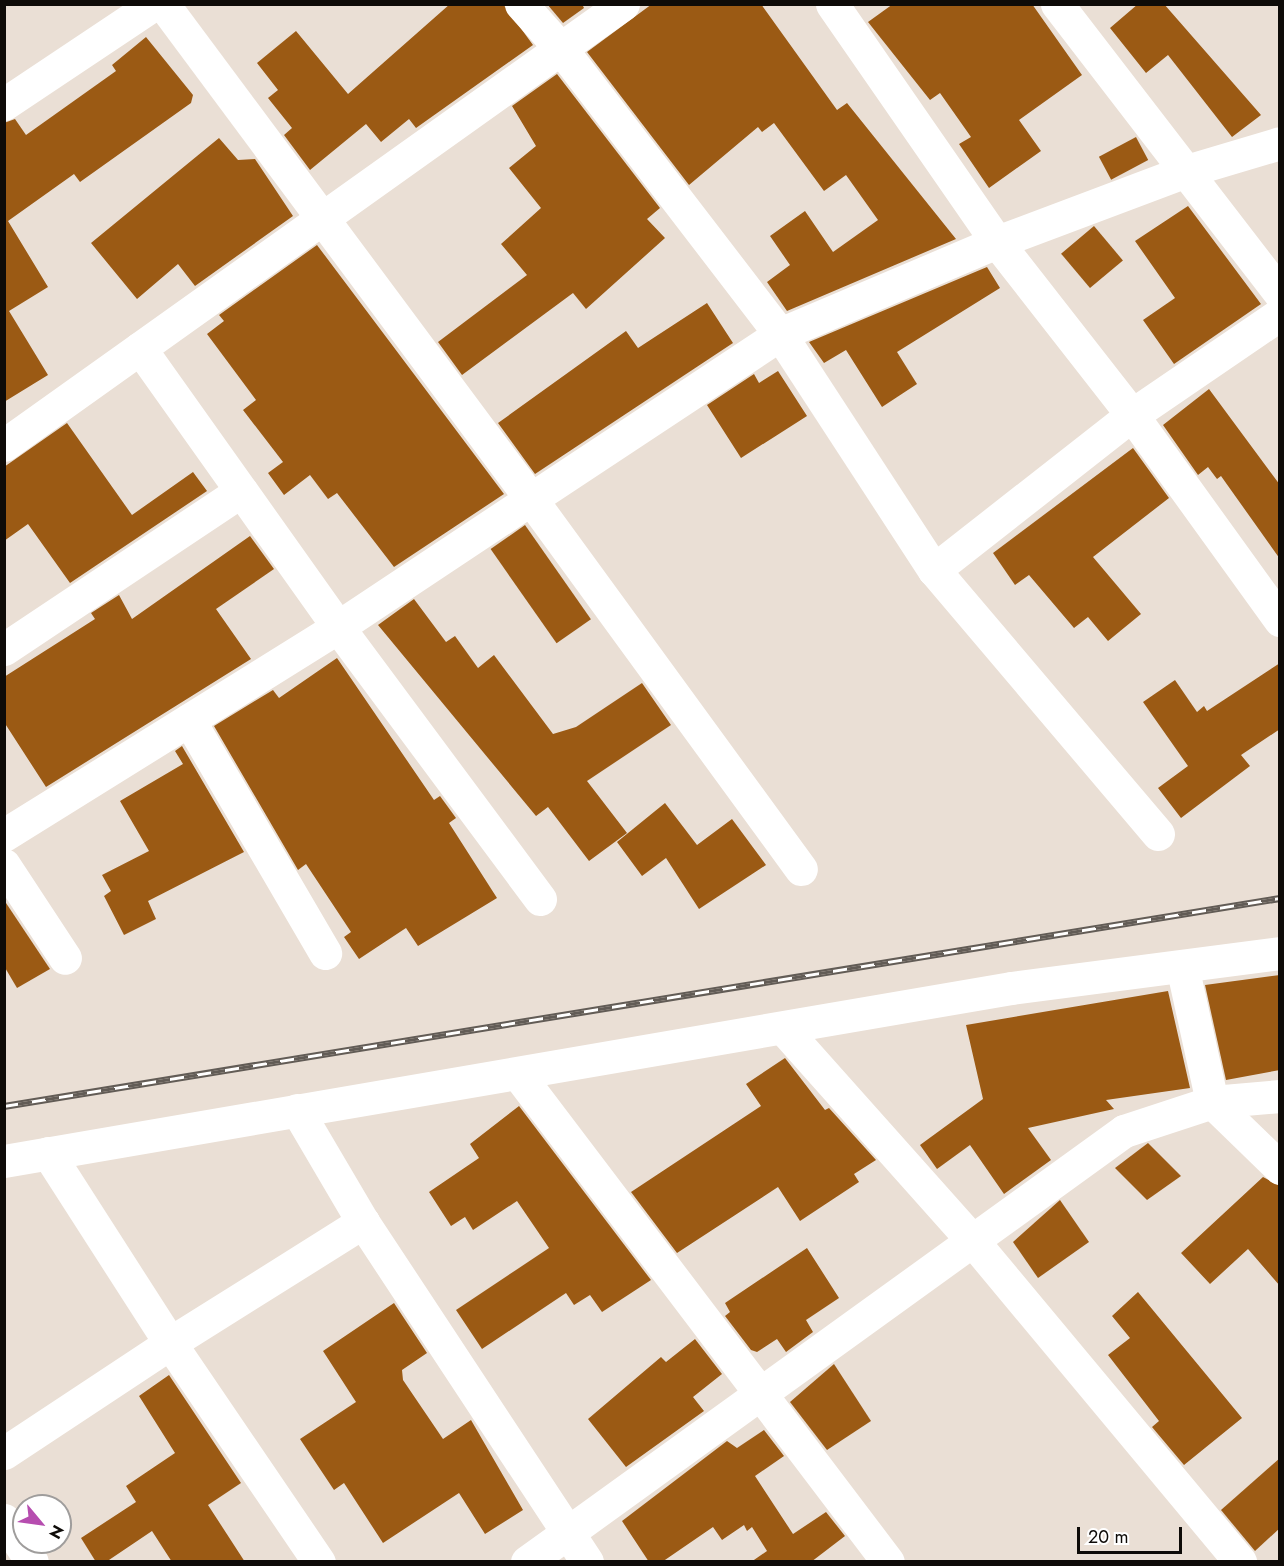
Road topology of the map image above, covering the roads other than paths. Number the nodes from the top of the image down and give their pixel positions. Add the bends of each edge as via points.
1 (164, 4) edge
2 (521, 4) edge
3 (623, 4) edge
4 (832, 4) edge
5 (1057, 4) edge
6 (136, 9) edge
7 (562, 50) junction
8 (4, 104) edge
9 (1280, 143) edge
10 (1183, 172) junction
11 (320, 221) junction
12 (997, 242) junction
13 (1280, 294) edge
14 (1280, 314) edge
15 (780, 334) junction
16 (140, 348) junction
17 (1132, 415) junction
18 (4, 444) edge
19 (241, 491) junction
20 (531, 499) junction
21 (934, 570) junction
22 (1280, 620) edge
23 (338, 627) junction
24 (4, 649) edge
25 (189, 720) junction
26 (1158, 834) dead end
27 (4, 835) edge
28 (4, 865) edge
29 (801, 869) dead end
30 (540, 899) dead end
31 (324, 953) dead end
32 (1280, 953) edge
33 (65, 958) dead end
34 (1182, 966) junction
35 (783, 1028) junction
36 (518, 1074) junction
37 (1280, 1096) edge
38 (1212, 1102) junction
39 (297, 1110) junction
40 (48, 1153) junction
41 (4, 1161) edge
42 (1280, 1168) edge
43 (363, 1222) junction
44 (972, 1240) junction
45 (170, 1343) junction
46 (764, 1395) junction
47 (4, 1453) edge
48 (4, 1520) edge
49 (569, 1533) junction
50 (32, 1562) edge
51 (319, 1562) edge
52 (527, 1562) edge
53 (587, 1562) edge
54 (888, 1562) edge
55 (1240, 1562) edge

1 - 11 street
2 - 7 street
3 - 7 street
4 - 12 street
5 - 10 street
6 - 8 street
7 - 11 street
7 - 15 street
9 - 10 street
10 - 12 street
10 - 13 street
11 - 16 street
11 - 20 street
12 - 15 street
12 - 17 street
14 - 17 street
15 - 20 street
15 - 21 street
16 - 18 street
16 - 19 street
17 - 21 street
17 - 22 street
19 - 23 street
19 - 24 street
20 - 23 street
20 - 29 street
21 - 26 street
23 - 25 street
23 - 30 street
25 - 27 street
25 - 31 street
28 - 33 street
32 - 34 street
34 - 35 street via 1011,988
34 - 38 street
35 - 36 street
35 - 44 street
36 - 39 street
36 - 46 street
37 - 38 street
38 - 42 street
38 - 44 street via 1124,1131
39 - 40 street
39 - 43 street
40 - 41 street
40 - 45 street
43 - 45 street
43 - 49 street
44 - 46 street
44 - 55 street
45 - 47 street
45 - 51 street
46 - 49 street
46 - 54 street
48 - 50 street
49 - 52 street
49 - 53 street

